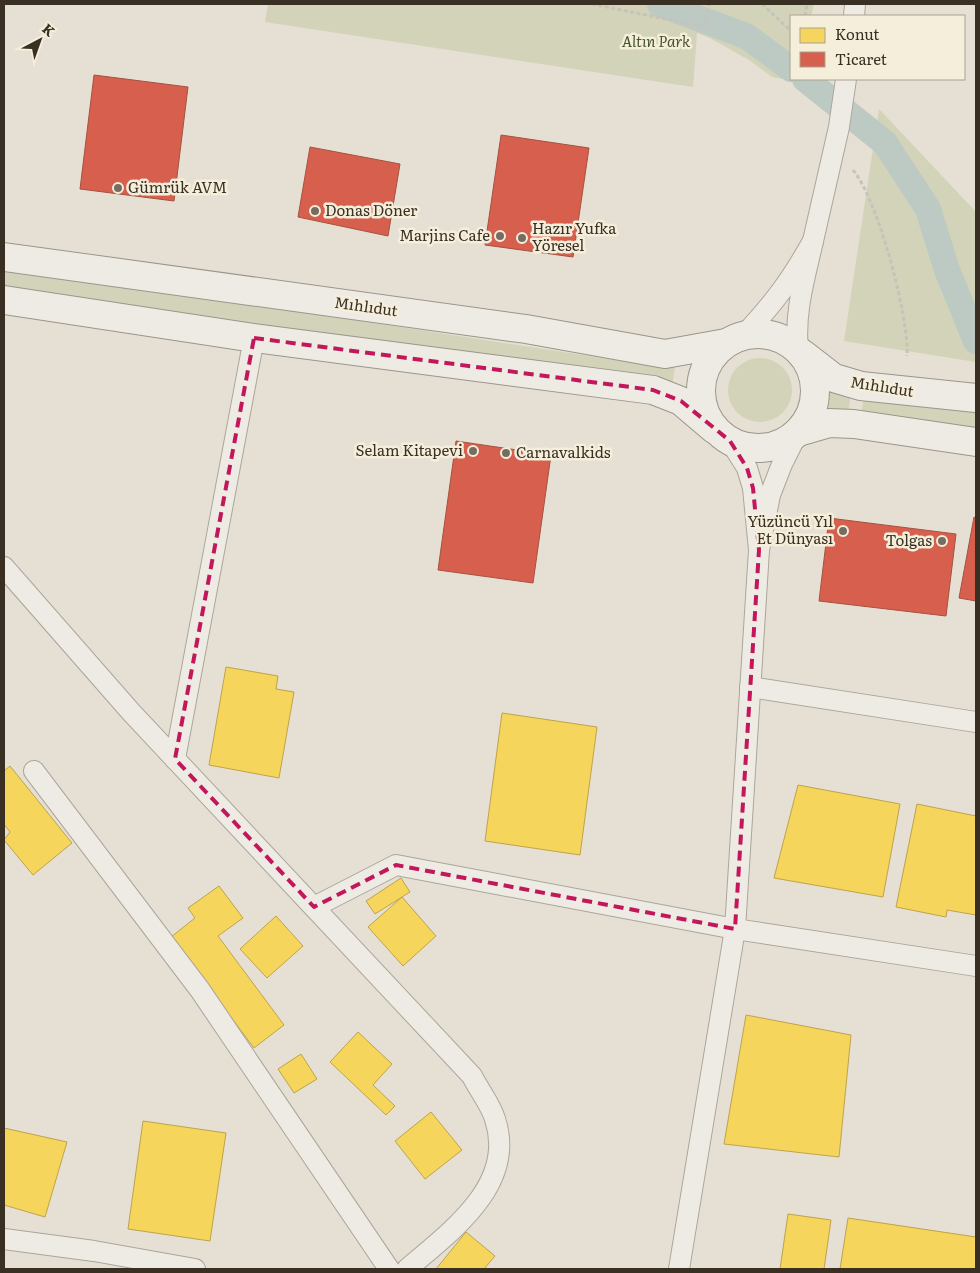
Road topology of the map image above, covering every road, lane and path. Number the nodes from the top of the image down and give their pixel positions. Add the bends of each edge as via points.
1 (592, 4) edge
2 (709, 4) edge
3 (762, 4) edge
4 (790, 30) edge
5 (845, 84) edge
6 (835, 148) junction
7 (813, 241) junction
8 (4, 257) edge
9 (4, 300) edge
10 (254, 338) junction
11 (735, 339) junction
12 (798, 350) junction
13 (907, 356) dead end
14 (976, 398) edge
15 (798, 432) junction
16 (722, 435) junction
17 (976, 442) edge
18 (759, 550) junction
19 (4, 567) edge
20 (750, 688) junction
21 (976, 722) edge
22 (175, 759) junction
23 (34, 771) dead end
24 (314, 907) junction
25 (735, 929) junction
26 (976, 966) edge
27 (4, 1239) edge
28 (195, 1269) edge
29 (390, 1269) edge
30 (407, 1269) edge
31 (679, 1269) edge

1 - 2 path via 705,28
3 - 4 path
5 - 6 street
6 - 7 street
6 - 13 path via 859,177 878,220 901,305 908,341
7 - 11 street via 774,304
7 - 12 street via 795,328
8 - 11 main road, Mıhlıdut via 526,330 665,354
9 - 10 main road
10 - 16 main road via 653,390 681,402
10 - 22 street
11 - 12 main road via 764,334 782,339
11 - 16 main road via 712,356 703,373 700,393 704,412
12 - 14 main road, Mıhlıdut via 834,378 862,386
12 - 15 main road via 809,364 815,400 809,418
15 - 16 main road via 783,443 766,448 747,448
15 - 17 main road via 829,423 854,424
15 - 18 street via 770,495
16 - 18 street via 746,468 753,488
18 - 20 street
19 - 22 street
20 - 21 street
20 - 25 street
22 - 24 street
23 - 29 street via 200,990
24 - 25 street via 396,865
24 - 30 street via 472,1076 495,1119 501,1154 494,1176 467,1217
25 - 26 street
25 - 31 street
27 - 28 street

